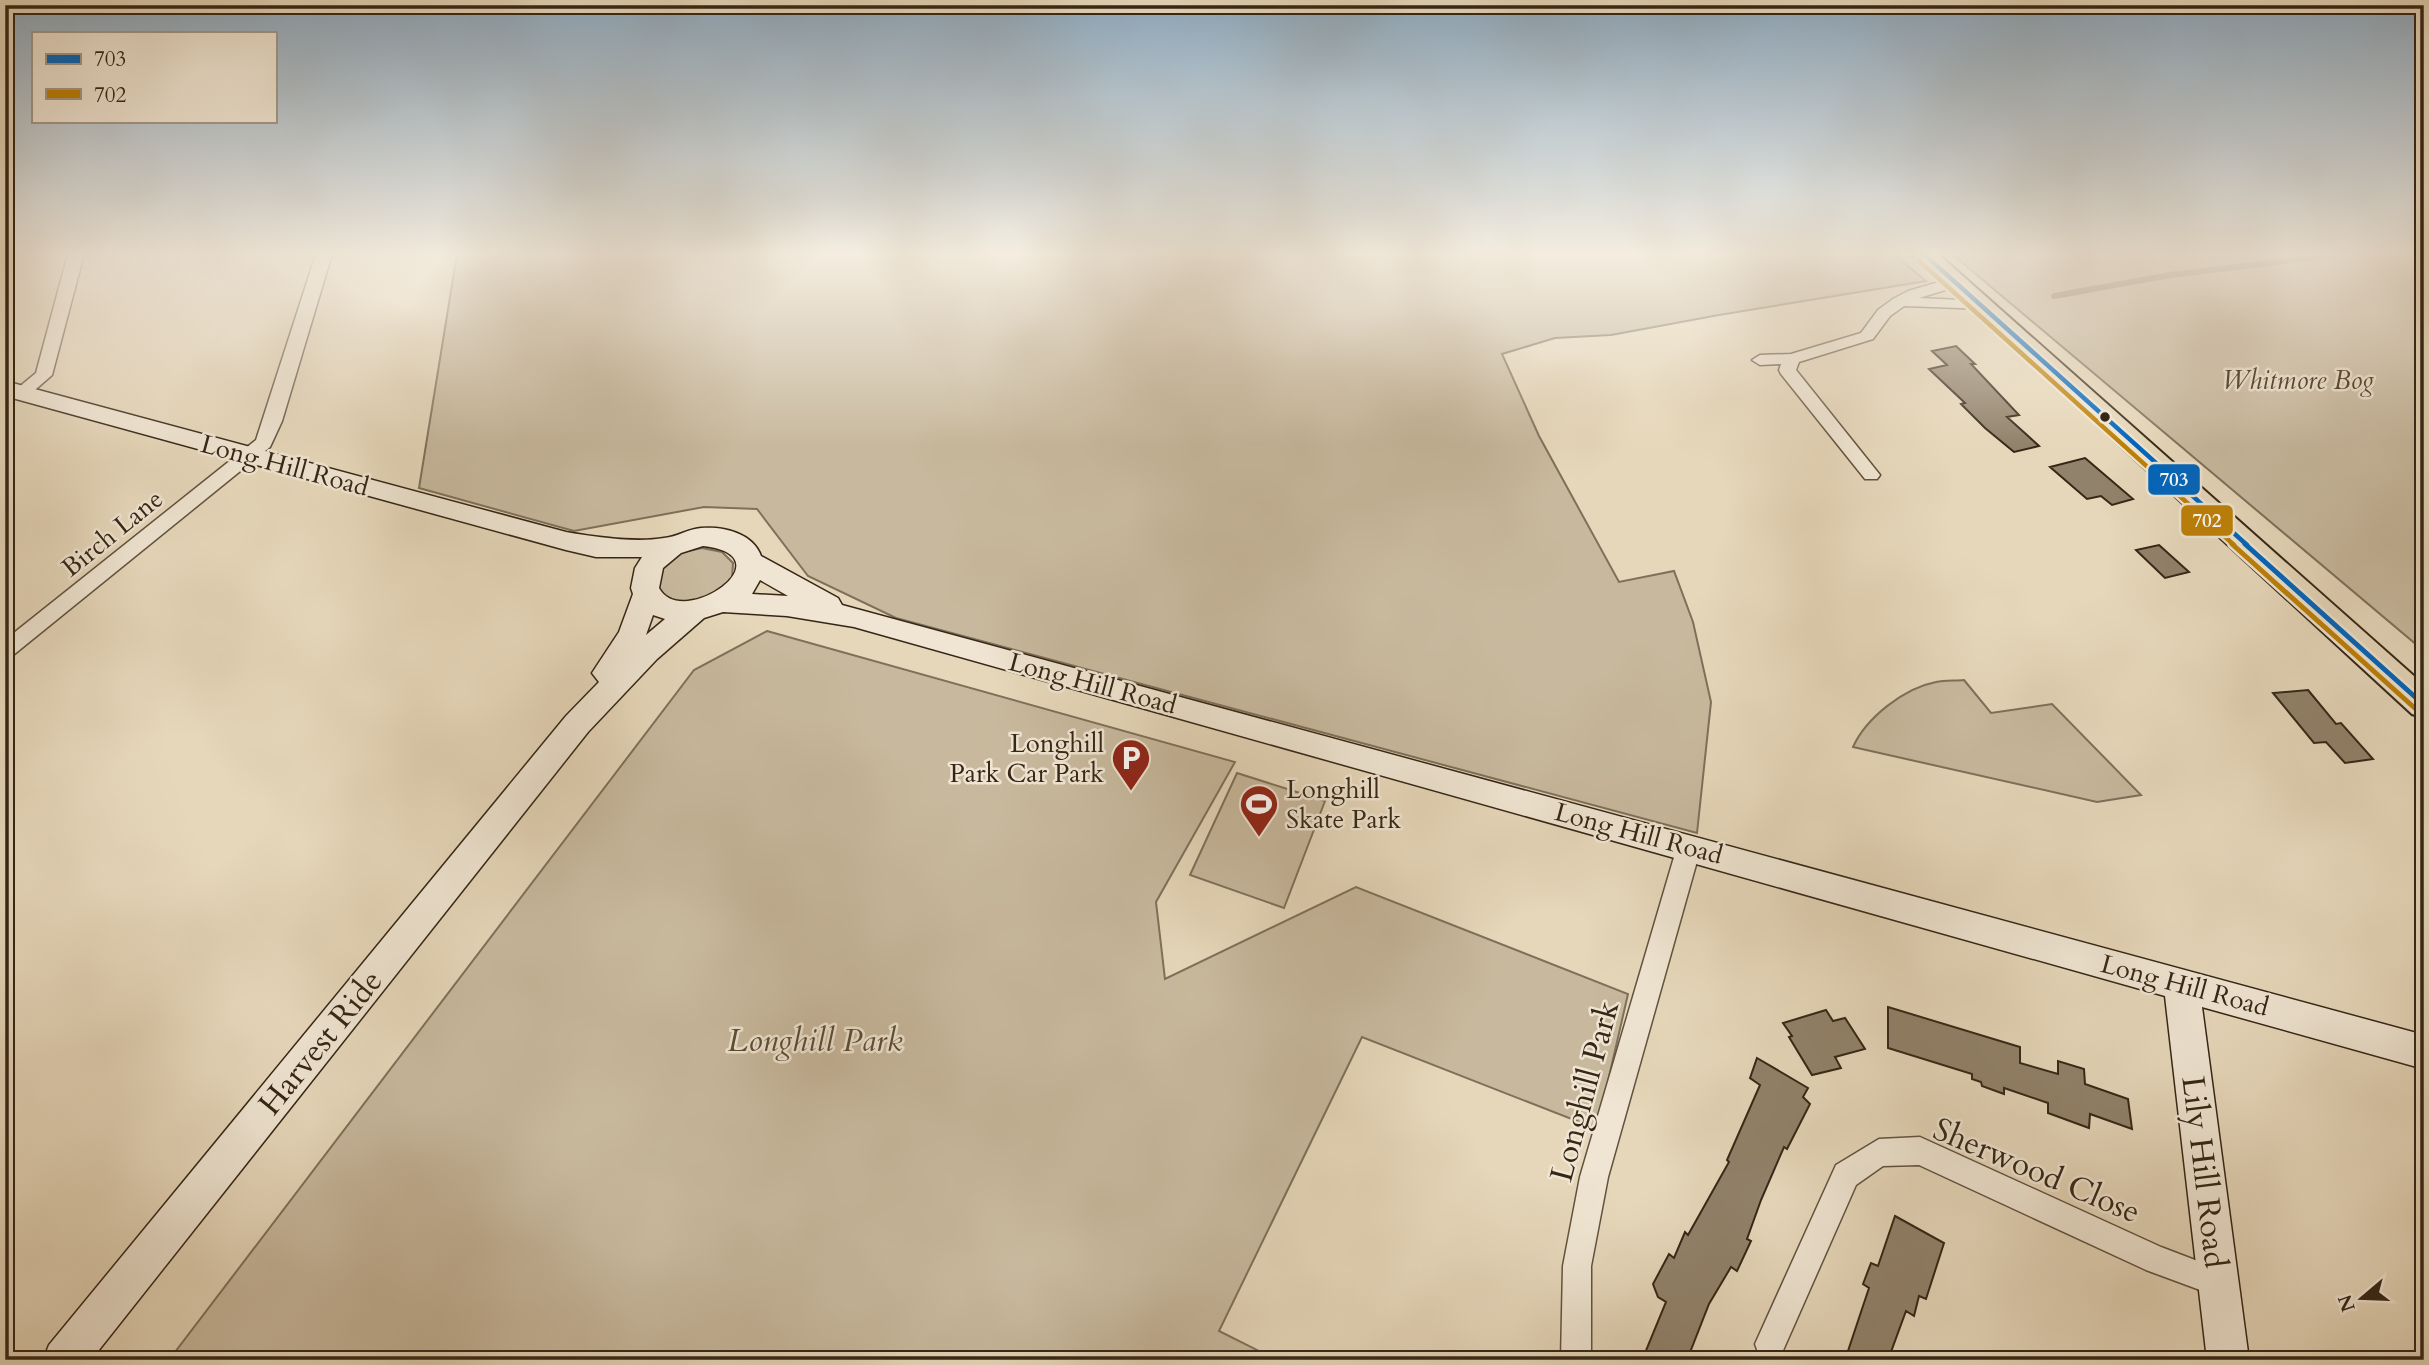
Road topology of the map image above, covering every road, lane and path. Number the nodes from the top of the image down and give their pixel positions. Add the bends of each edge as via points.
1 (58, 318) edge
2 (305, 318) edge
3 (1881, 318) edge
4 (1995, 318) edge
5 (1792, 359) junction
6 (1760, 360) dead end
7 (13, 390) edge
8 (251, 455) junction
9 (1871, 475) dead end
10 (566, 541) junction
11 (670, 548) junction
12 (749, 562) junction
13 (645, 587) junction
14 (722, 602) junction
15 (694, 611) junction
16 (854, 617) junction
17 (5, 651) edge
18 (2424, 705) edge
19 (577, 724) junction
20 (1689, 847) junction
21 (2181, 984) junction
22 (2424, 1052) edge
23 (2219, 1283) junction
24 (1770, 1344) dead end
25 (64, 1360) edge
26 (1576, 1360) edge
27 (2228, 1360) edge

1 - 7 street via 44,375
2 - 8 street, Birch Lane via 275,416 264,443
3 - 5 street via 1867,337
4 - 18 main road
5 - 6 street
5 - 9 street via 1787,370
7 - 8 street, Long Hill Road
8 - 10 street, Long Hill Road
8 - 17 street, Birch Lane
10 - 11 street, Long Hill Road via 596,547
10 - 13 street, Long Hill Road
11 - 12 street via 694,539 721,538 742,547
11 - 13 street via 650,564
12 - 14 street via 744,584
12 - 16 street, Long Hill Road
13 - 15 street via 665,609
13 - 19 street, Harvest Ride via 632,635
14 - 15 street
14 - 16 street, Long Hill Road
15 - 19 street, Harvest Ride via 647,651
16 - 20 street, Long Hill Road
19 - 25 street, Harvest Ride
20 - 21 street, Long Hill Road
20 - 26 street, Longhill Park via 1594,1177 1577,1266
21 - 22 street, Long Hill Road
21 - 23 street, Lily Hill Road
23 - 24 street, Sherwood Close via 2145,1255 1920,1151 1879,1153 1846,1175
23 - 27 street, Lily Hill Road

